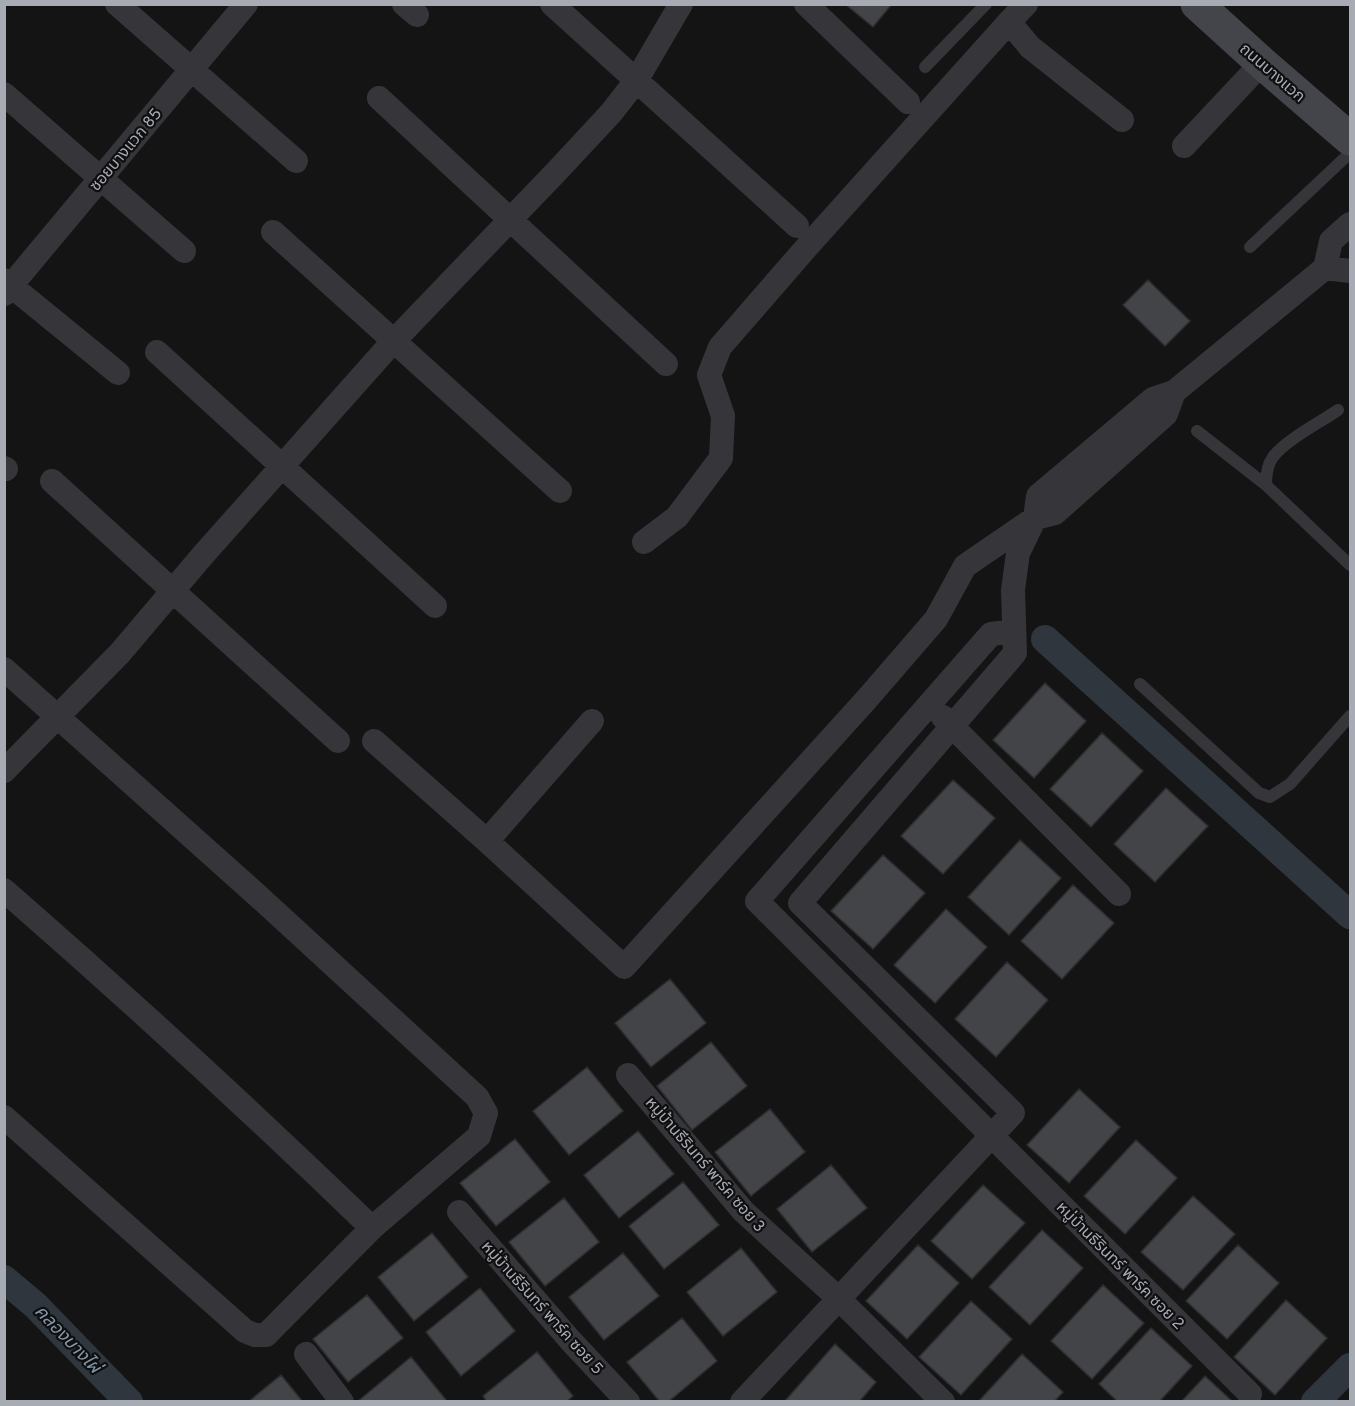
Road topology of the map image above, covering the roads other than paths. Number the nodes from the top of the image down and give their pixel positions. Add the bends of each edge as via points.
1 (117, 4) edge
2 (246, 4) edge
3 (552, 4) edge
4 (681, 4) edge
5 (806, 4) edge
6 (986, 4) edge
7 (1026, 4) edge
8 (1197, 4) edge
9 (1009, 22) junction
10 (1262, 63) junction
11 (925, 67) dead end
12 (191, 70) junction
13 (636, 81) junction
14 (4, 94) edge
15 (379, 98) dead end
16 (908, 102) dead end
17 (1122, 120) dead end
18 (1350, 139) edge
19 (1184, 146) dead end
20 (1350, 153) edge
21 (296, 161) dead end
22 (101, 179) junction
23 (509, 221) junction
24 (1350, 224) edge
25 (796, 226) dead end
26 (273, 232) dead end
27 (1250, 247) dead end
28 (184, 251) dead end
29 (1325, 268) junction
30 (1350, 271) edge
31 (7, 286) edge
32 (394, 341) junction
33 (157, 352) dead end
34 (666, 364) dead end
35 (118, 373) dead end
36 (1338, 410) dead end
37 (1197, 431) dead end
38 (282, 466) junction
39 (52, 481) dead end
40 (1266, 485) junction
41 (560, 491) dead end
42 (1035, 518) junction
43 (644, 542) dead end
44 (1350, 565) edge
45 (173, 590) junction
46 (435, 606) dead end
47 (1014, 631) junction
48 (4, 669) edge
49 (1140, 684) dead end
50 (929, 704) junction
51 (1350, 716) edge
52 (57, 717) junction
53 (591, 721) dead end
54 (953, 727) junction
55 (338, 741) dead end
56 (374, 741) dead end
57 (4, 771) edge
58 (487, 841) junction
59 (4, 890) edge
60 (1119, 894) dead end
61 (905, 1006) junction
62 (883, 1028) junction
63 (628, 1075) dead end
64 (4, 1117) edge
65 (991, 1137) junction
66 (459, 1212) dead end
67 (372, 1228) junction
68 (839, 1299) junction
69 (306, 1354) dead end
70 (1250, 1394) dead end
71 (342, 1401) edge
72 (628, 1401) edge
73 (742, 1401) edge
74 (943, 1401) edge

1 - 12 street
2 - 12 street, ซอยบางแวก 85
3 - 13 street
4 - 13 street
5 - 16 street
6 - 11 lane
7 - 9 street
8 - 10 main road, ถนนบางแวก
9 - 17 street via 1030,47
9 - 43 street via 720,347 709,375 723,416 721,458 677,517
10 - 18 main road, ถนนบางแวก
10 - 19 street
12 - 21 street
12 - 22 street, ซอยบางแวก 85
13 - 23 street
13 - 25 street
14 - 22 street
15 - 23 street
20 - 27 lane
22 - 28 street
22 - 31 street, ซอยบางแวก 85
23 - 32 street
23 - 34 street
24 - 29 street via 1331,241
26 - 32 street
29 - 30 street
29 - 42 street via 1174,392 1166,414 1055,513
31 - 35 street
32 - 38 street
32 - 41 street
33 - 38 street
36 - 40 lane via 1272,458
37 - 40 lane
38 - 45 street
38 - 46 street
39 - 45 street
40 - 44 lane
42 - 47 street via 1018,554 1013,590
42 - 58 street via 965,566 936,619 624,967
45 - 52 street
45 - 55 street
47 - 50 street via 990,634
47 - 54 street via 1015,653
48 - 52 street
49 - 51 lane via 1259,793 1270,797 1290,784
50 - 54 street
50 - 62 street, หมู่บ้านธีรินทร์ พาร์ค ซอย 2 via 757,901
52 - 57 street
52 - 67 street via 477,1097 486,1113 479,1136
53 - 58 street
54 - 60 street
54 - 61 street via 800,903
56 - 58 street
59 - 67 street
61 - 62 street
61 - 65 street via 1013,1113
62 - 65 street, หมู่บ้านธีรินทร์ พาร์ค ซอย 2
63 - 68 street, หมู่บ้านธีรินทร์ พาร์ค ซอย 3 via 744,1212
64 - 67 street via 245,1331 255,1335 266,1335
65 - 68 street
65 - 70 street, หมู่บ้านธีรินทร์ พาร์ค ซอย 2
66 - 72 street, หมู่บ้านธีรินทร์ พาร์ค ซอย 5
68 - 73 street
68 - 74 street, หมู่บ้านธีรินทร์ พาร์ค ซอย 3
69 - 71 street

